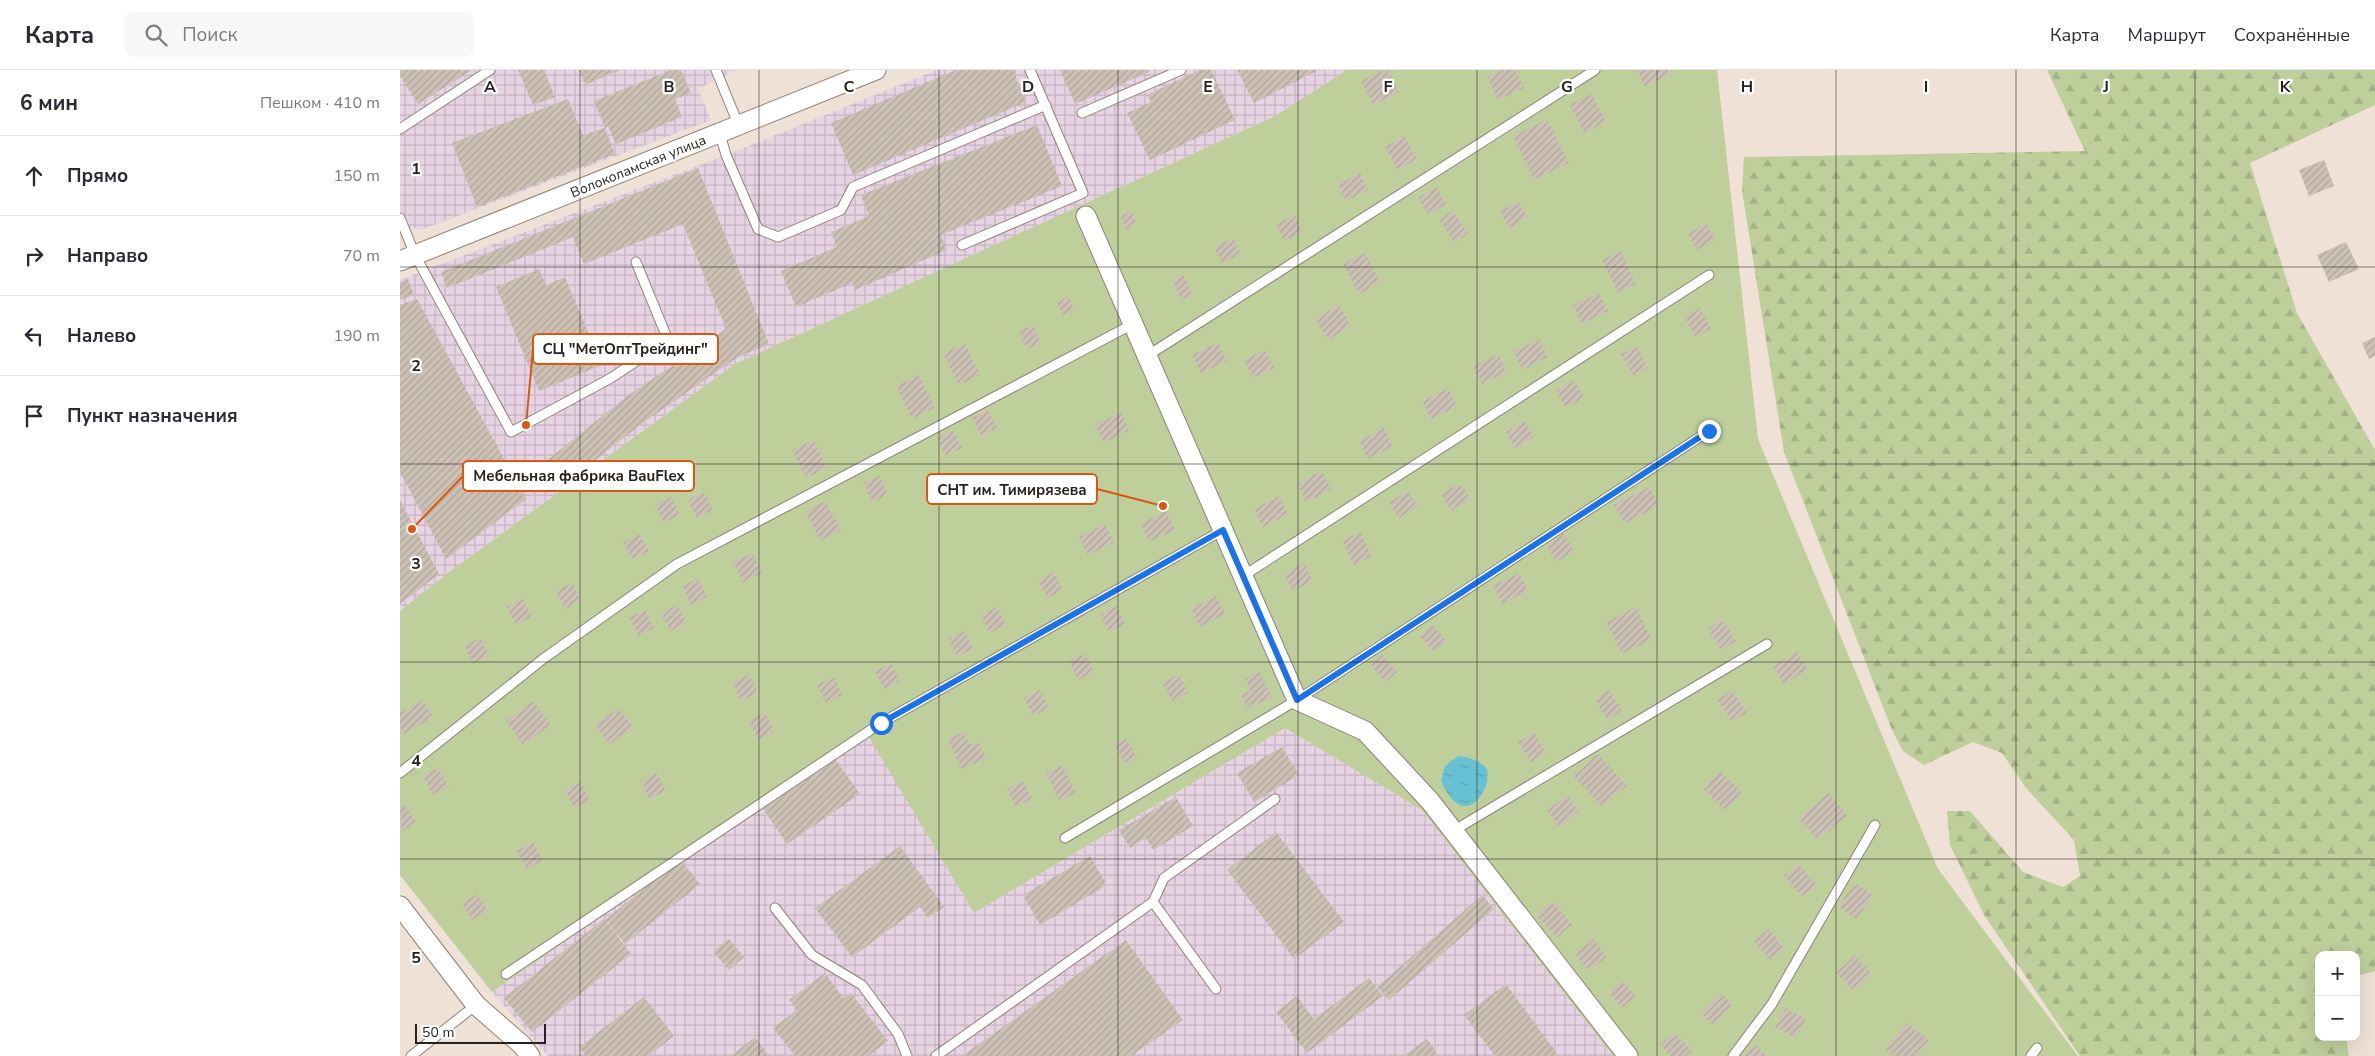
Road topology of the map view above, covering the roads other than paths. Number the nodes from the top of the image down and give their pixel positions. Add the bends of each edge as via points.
1 (490, 70) edge
2 (716, 70) edge
3 (876, 70) edge
4 (1030, 70) edge
5 (1181, 70) edge
6 (1596, 70) edge
7 (847, 76) edge
8 (1046, 105) junction
9 (1082, 113) dead end
10 (738, 126) junction
11 (400, 129) edge
12 (720, 134) junction
13 (1086, 216) dead end
14 (400, 218) edge
15 (962, 245) dead end
16 (407, 258) edge
17 (636, 262) dead end
18 (1709, 275) dead end
19 (1133, 324) junction
20 (1147, 356) junction
21 (1709, 431) dead end
22 (1223, 530) junction
23 (1243, 576) junction
24 (1767, 644) dead end
25 (1297, 700) junction
26 (400, 773) edge
27 (1275, 799) dead end
28 (1875, 825) dead end
29 (1453, 831) junction
30 (1065, 838) dead end
31 (1153, 902) junction
32 (400, 906) edge
33 (776, 908) dead end
34 (506, 974) dead end
35 (1216, 989) dead end
36 (476, 1006) junction
37 (2037, 1048) dead end
38 (411, 1056) edge
39 (530, 1056) edge
40 (907, 1056) edge
41 (936, 1056) edge
42 (1628, 1056) edge
43 (1733, 1056) edge
44 (2031, 1056) edge

1 - 11 lane
2 - 10 lane
3 - 7 street, Волоколамская улица
4 - 8 lane
5 - 9 lane
6 - 20 lane
7 - 10 street, Волоколамская улица
8 - 12 lane via 853,187 841,210 778,237 758,229
8 - 15 lane via 1083,193
10 - 12 street, Волоколамская улица
12 - 16 street, Волоколамская улица
13 - 19 street
14 - 16 lane
16 - 17 lane via 511,432 611,378 668,340
18 - 23 lane
19 - 20 street
19 - 26 lane via 676,564 543,659
20 - 22 street
21 - 25 lane
22 - 23 street
22 - 34 lane via 881,723
23 - 25 street
24 - 29 lane
25 - 29 street via 1366,731
25 - 30 lane
27 - 31 lane via 1164,878
28 - 43 lane via 1772,1004
29 - 42 street
31 - 35 lane
31 - 41 lane
32 - 36 street
33 - 40 lane via 812,955 862,985 898,1034
36 - 38 lane
36 - 39 street via 522,1044
37 - 44 lane

